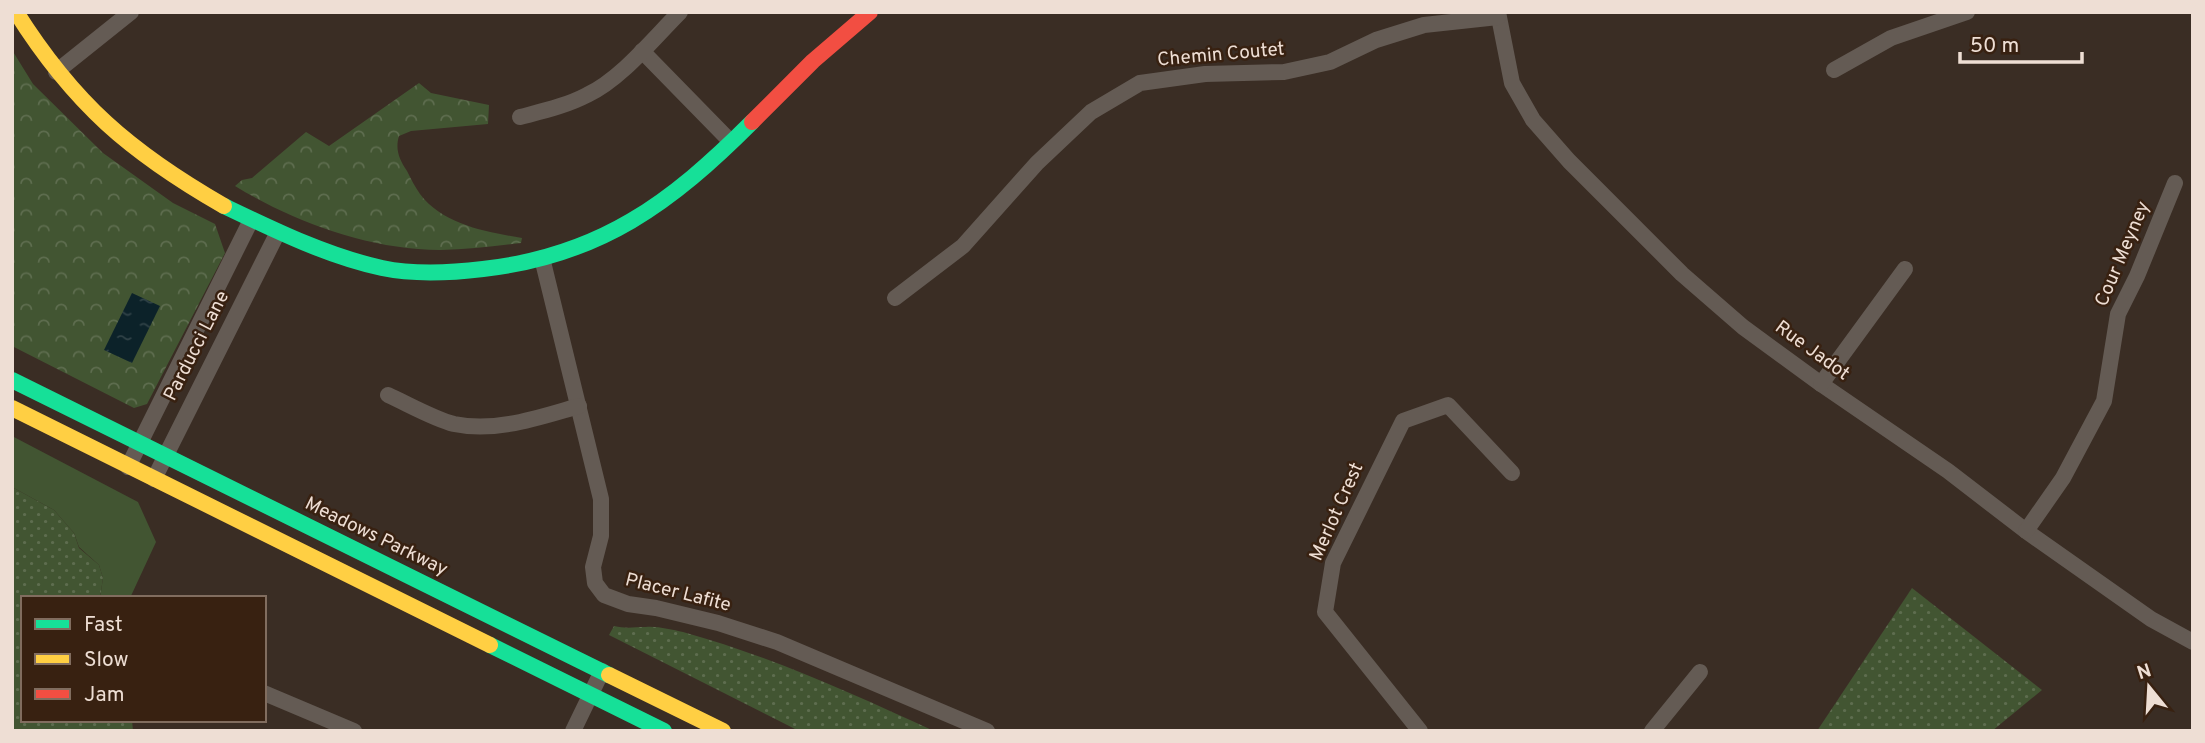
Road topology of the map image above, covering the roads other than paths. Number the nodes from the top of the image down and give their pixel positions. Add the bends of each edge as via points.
1 (16, 12) edge
2 (131, 12) edge
3 (680, 12) edge
4 (870, 12) edge
5 (1967, 12) edge
6 (1498, 15) edge
7 (642, 51) junction
8 (1834, 70) dead end
9 (56, 72) junction
10 (520, 117) dead end
11 (731, 142) junction
12 (2175, 183) dead end
13 (251, 220) junction
14 (278, 232) junction
15 (542, 258) junction
16 (1905, 269) dead end
17 (895, 298) dead end
18 (12, 380) edge
19 (1821, 384) junction
20 (388, 395) dead end
21 (579, 406) junction
22 (12, 408) edge
23 (140, 443) junction
24 (165, 456) junction
25 (128, 467) junction
26 (1512, 473) dead end
27 (154, 479) junction
28 (2026, 531) junction
29 (2193, 642) edge
30 (602, 671) junction
31 (1700, 672) dead end
32 (590, 693) junction
33 (266, 694) edge
34 (334, 727) edge
35 (354, 731) edge
36 (573, 731) edge
37 (664, 731) edge
38 (723, 731) edge
39 (988, 731) edge
40 (1420, 731) edge
41 (1652, 731) edge

1 - 9 main road
2 - 9 street
3 - 7 street
4 - 11 main road via 812,61
5 - 8 street via 1891,38
6 - 17 street, Chemin Coutet via 1424,25 1376,40 1330,62 1284,72 1205,74 1140,83 1091,112 1037,163 963,246
6 - 19 street, Rue Jadot via 1512,83 1533,120 1682,274 1743,327
7 - 10 street via 590,94
7 - 11 street
9 - 13 main road via 88,109 155,166
11 - 15 main road via 646,214 606,236
12 - 28 street, Cour Meyney via 2118,314 2104,401 2063,478
13 - 14 main road
13 - 23 street, Parducci Lane
14 - 15 main road via 341,256 401,271 467,272
14 - 24 street, Parducci Lane
15 - 21 street, Placer Lafite
16 - 19 street
18 - 23 main road, Meadows Parkway
19 - 28 street, Rue Jadot
20 - 21 street via 453,424 486,426
21 - 39 street, Placer Lafite via 601,499 601,536 593,567 595,583 604,595 777,642
22 - 25 main road
23 - 24 main road, Meadows Parkway
23 - 25 street, Parducci Lane
24 - 27 street, Parducci Lane
24 - 30 main road, Meadows Parkway
25 - 27 main road
26 - 40 street, Merlot Crest via 1448,405 1403,421 1333,563 1325,612
27 - 32 main road
28 - 29 street, Rue Jadot via 2151,619
30 - 32 street
30 - 38 main road, Meadows Parkway
31 - 41 street
32 - 36 street
32 - 37 main road
33 - 34 street
34 - 35 street

